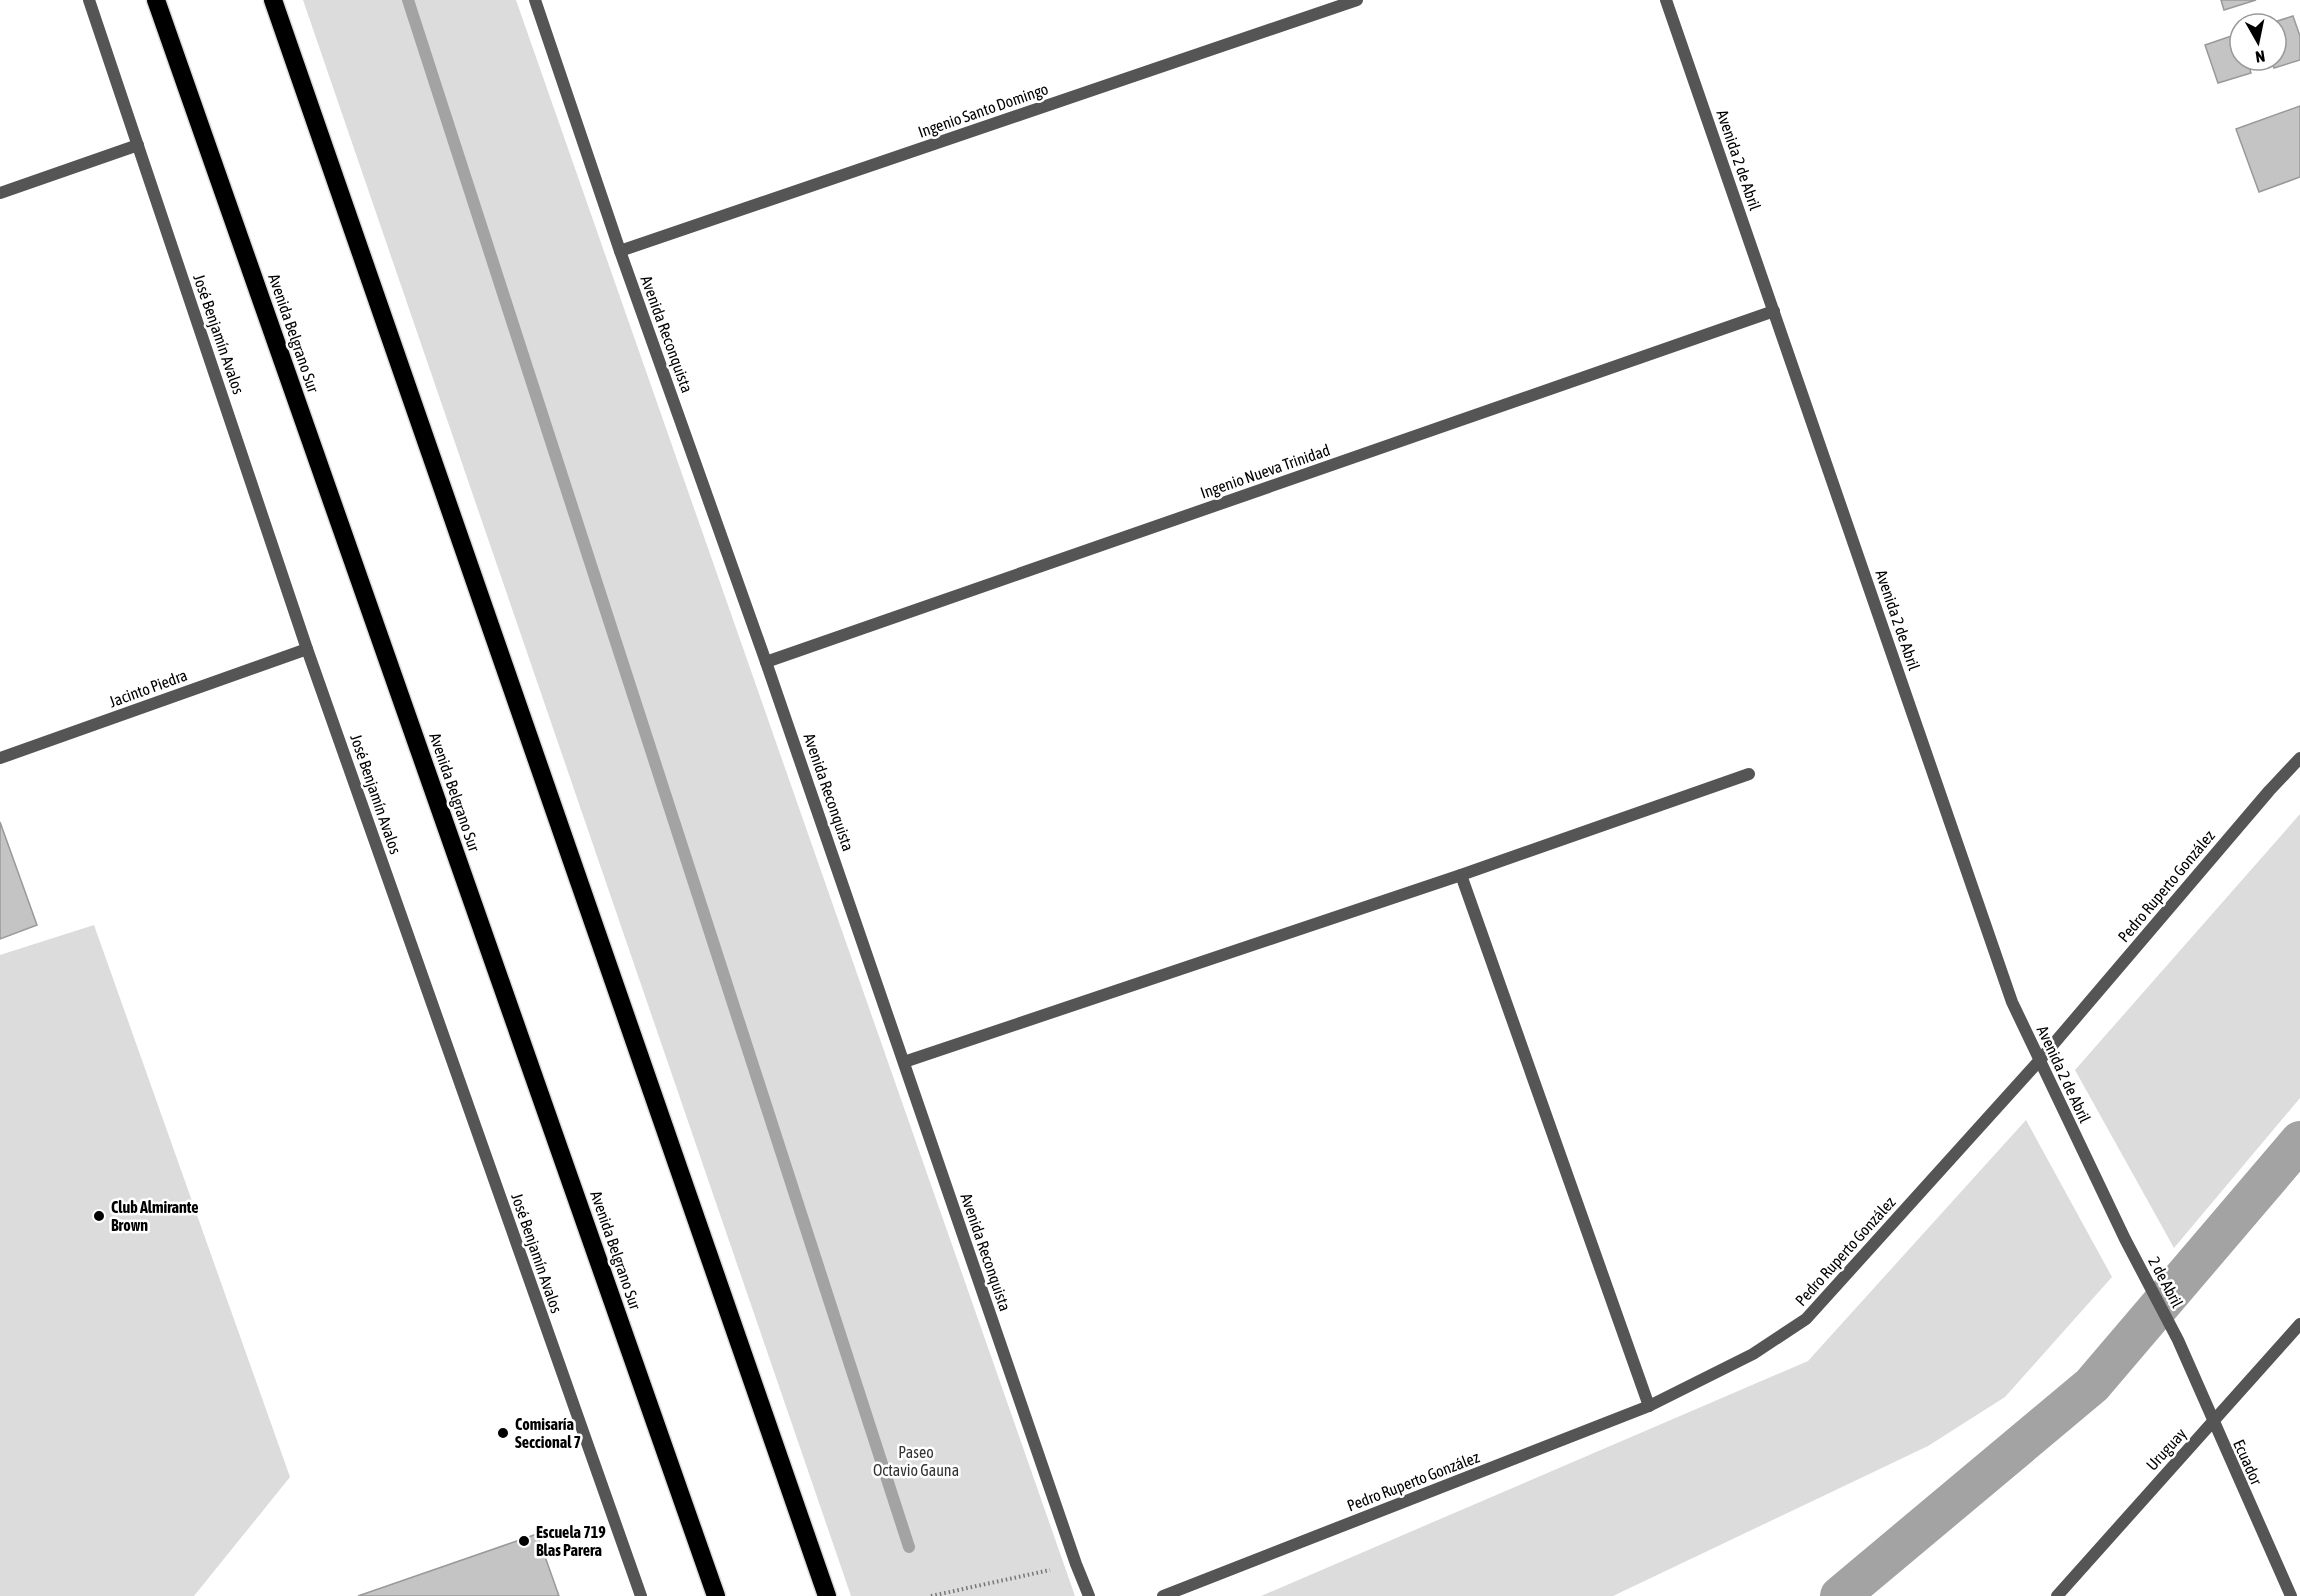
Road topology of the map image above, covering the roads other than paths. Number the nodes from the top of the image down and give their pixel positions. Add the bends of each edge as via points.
1 (89, 0) edge
2 (156, 0) edge
3 (273, 0) edge
4 (535, 0) edge
5 (1357, 0) edge
6 (1666, 0) edge
7 (138, 145) junction
8 (0, 193) edge
9 (620, 251) junction
10 (1774, 311) junction
11 (307, 649) junction
12 (766, 662) junction
13 (0, 758) edge
14 (2300, 758) edge
15 (1749, 774) dead end
16 (1461, 875) junction
17 (2039, 1061) junction
18 (904, 1062) junction
19 (2125, 1239) joint
20 (2300, 1323) edge
21 (2178, 1340) joint
22 (1649, 1406) junction
23 (2212, 1422) junction
24 (641, 1596) edge
25 (716, 1596) edge
26 (827, 1596) edge
27 (1089, 1596) edge
28 (1163, 1596) edge
29 (2057, 1596) edge
30 (2291, 1596) edge

1 - 7 street, José Benjamín Avalos
2 - 25 highway, Avenida Belgrano Sur
3 - 26 highway
4 - 9 street, Avenida Reconquista
5 - 9 street, Ingenio Santo Domingo
6 - 10 street, Avenida 2 de Abril
7 - 8 street
7 - 11 street, José Benjamín Avalos
9 - 12 street, Avenida Reconquista
10 - 12 street, Ingenio Nueva Trinidad
10 - 17 street, Avenida 2 de Abril via 2012,1002
11 - 13 street, Jacinto Piedra
11 - 24 street, José Benjamín Avalos
12 - 18 street, Avenida Reconquista
14 - 17 street, Pedro Ruperto González
15 - 16 street
16 - 18 street
16 - 22 street
17 - 19 street, Avenida 2 de Abril
17 - 22 street, Pedro Ruperto González via 1806,1319 1754,1354
18 - 27 street, Avenida Reconquista
19 - 21 street, 2 de Abril
20 - 23 street, Uruguay
21 - 23 street, Ecuador
22 - 28 street, Pedro Ruperto González
23 - 29 street, Uruguay
23 - 30 street, Ecuador

